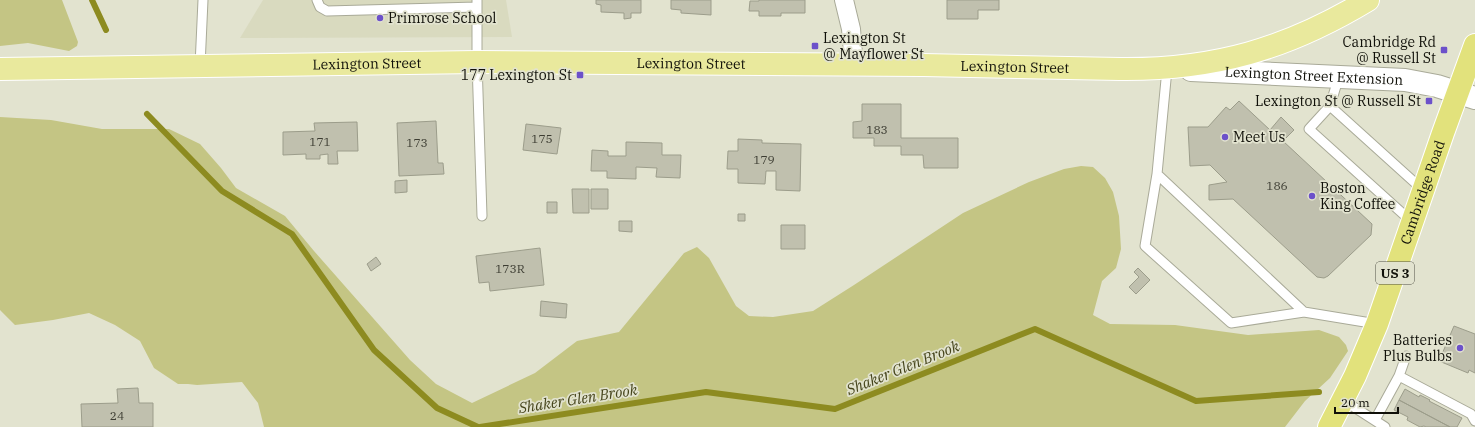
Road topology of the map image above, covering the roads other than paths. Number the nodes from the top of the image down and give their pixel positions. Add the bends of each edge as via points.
1 (203, 0) edge
2 (317, 0) edge
3 (844, 0) edge
4 (1368, 0) edge
5 (477, 3) edge
6 (1475, 45) edge
7 (476, 62) junction
8 (854, 65) junction
9 (200, 66) junction
10 (0, 69) edge
11 (1167, 69) junction
12 (1339, 76) junction
13 (1467, 96) edge
14 (1330, 106) junction
15 (1157, 174) junction
16 (1423, 190) junction
17 (482, 216) dead end
18 (1413, 222) junction
19 (1304, 312) junction
20 (1377, 324) junction
21 (1406, 356) dead end
22 (1399, 376) junction
23 (1343, 400) junction
24 (1375, 420) junction
25 (1475, 421) edge
26 (1329, 427) edge
27 (1385, 427) edge

1 - 9 lane
2 - 5 lane via 320,8 327,11
3 - 8 street
4 - 11 main road, Lexington Street via 1341,16 1280,44 1224,60
5 - 7 lane
6 - 13 highway, Cambridge Road / US 3
7 - 8 main road, Lexington Street
7 - 9 main road, Lexington Street
7 - 17 lane
8 - 11 main road, Lexington Street
9 - 10 main road, Lexington Street
11 - 12 street, Lexington Street Extension
11 - 15 lane
12 - 13 street, Lexington Street Extension via 1404,80 1437,86
12 - 14 lane
13 - 16 highway, Cambridge Road / US 3 via 1443,133
14 - 16 lane
14 - 18 lane via 1308,129
15 - 19 lane
15 - 19 lane via 1146,246 1231,324
16 - 18 highway, Cambridge Road / US 3
18 - 20 highway, Cambridge Road / US 3
19 - 20 lane
20 - 23 highway, Cambridge Road / US 3
21 - 22 lane
22 - 24 lane
22 - 25 lane via 1471,414
23 - 24 lane
23 - 26 highway, Cambridge Road / US 3
24 - 27 lane

